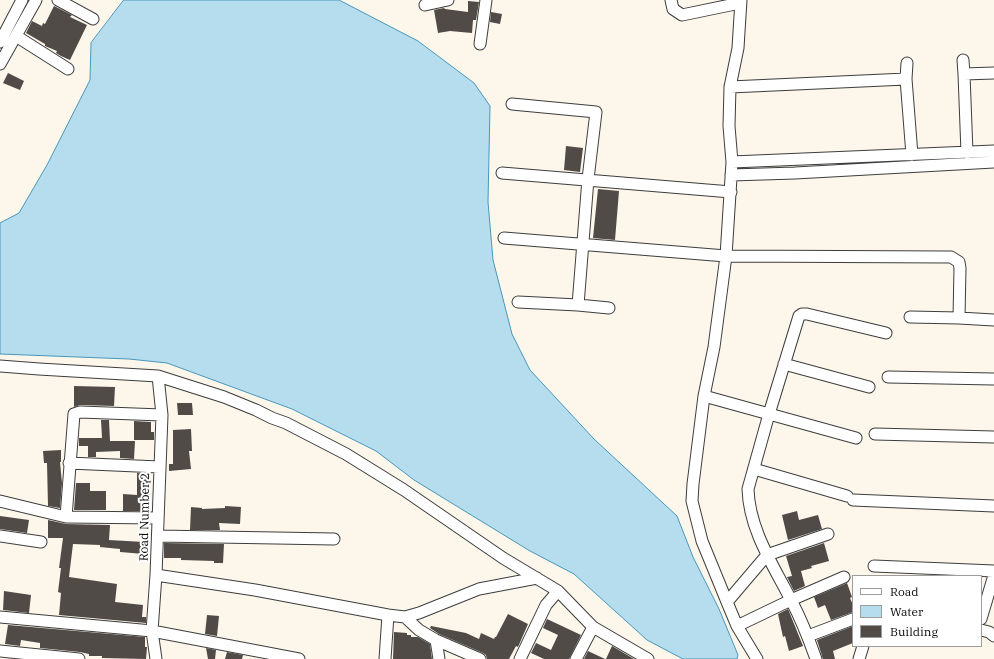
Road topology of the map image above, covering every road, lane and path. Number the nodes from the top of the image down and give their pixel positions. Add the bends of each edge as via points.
1 (22, 0) edge
2 (36, 0) edge
3 (58, 0) edge
4 (448, 0) edge
5 (486, 0) edge
6 (671, 0) edge
7 (740, 2) edge
8 (425, 5) dead end
9 (93, 19) dead end
10 (16, 36) junction
11 (0, 42) edge
12 (480, 44) dead end
13 (963, 60) dead end
14 (907, 62) dead end
15 (0, 64) edge
16 (68, 69) dead end
17 (994, 73) edge
18 (964, 74) junction
19 (906, 79) junction
20 (730, 87) junction
21 (512, 104) dead end
22 (994, 151) edge
23 (967, 153) junction
24 (912, 155) junction
25 (732, 162) junction
26 (994, 162) edge
27 (502, 173) dead end
28 (731, 175) junction
29 (588, 179) junction
30 (730, 192) junction
31 (504, 238) dead end
32 (583, 245) junction
33 (726, 256) junction
34 (518, 302) dead end
35 (578, 305) junction
36 (609, 308) dead end
37 (910, 316) dead end
38 (959, 318) junction
39 (994, 320) edge
40 (886, 333) dead end
41 (784, 364) junction
42 (0, 366) edge
43 (158, 376) junction
44 (888, 377) dead end
45 (994, 380) edge
46 (869, 387) dead end
47 (704, 396) junction
48 (769, 414) junction
49 (162, 415) junction
50 (874, 434) dead end
51 (994, 437) edge
52 (856, 438) dead end
53 (70, 463) junction
54 (159, 467) junction
55 (754, 469) junction
56 (0, 501) edge
57 (994, 506) edge
58 (66, 517) junction
59 (158, 518) junction
60 (828, 534) dead end
61 (0, 536) edge
62 (158, 536) junction
63 (334, 539) dead end
64 (40, 542) dead end
65 (767, 555) junction
66 (874, 566) dead end
67 (994, 572) edge
68 (156, 575) junction
69 (994, 575) edge
70 (844, 577) dead end
71 (538, 578) junction
72 (558, 591) junction
73 (791, 600) junction
74 (727, 602) junction
75 (388, 615) junction
76 (982, 616) edge
77 (0, 617) edge
78 (405, 617) junction
79 (852, 619) edge
80 (738, 626) junction
81 (593, 627) junction
82 (152, 631) junction
83 (808, 636) junction
84 (436, 640) junction
85 (863, 647) edge
86 (0, 651) edge
87 (252, 655) edge
88 (644, 658) edge
89 (79, 659) edge
90 (156, 659) edge
91 (298, 659) edge
92 (386, 659) edge
93 (439, 659) edge
94 (480, 659) edge
95 (520, 659) edge
96 (576, 659) edge
97 (757, 659) edge
98 (816, 659) edge
99 (858, 659) edge

1 - 11 street
2 - 10 street
3 - 9 street
4 - 8 street
5 - 12 street
6 - 7 street via 673,9 682,15
7 - 20 street via 738,48
10 - 15 street
10 - 16 street
13 - 18 street
14 - 19 street
17 - 18 street
18 - 23 street
19 - 20 street
19 - 24 street
20 - 25 street via 729,126
21 - 29 street via 596,112
22 - 23 street
23 - 24 street
24 - 25 street
25 - 28 street
26 - 28 street
27 - 29 street
28 - 30 street
29 - 30 street
29 - 32 street
30 - 33 street
31 - 32 street
32 - 33 street
32 - 35 street
33 - 38 street via 951,257 959,262 960,268
33 - 47 street via 714,347
34 - 35 street
35 - 36 street
37 - 38 street
38 - 39 street
40 - 41 street via 802,314 796,321
41 - 46 street
41 - 48 street
42 - 43 street
43 - 49 street, Road Number 2
43 - 71 street via 256,410 346,454 404,490 503,558
44 - 45 street
47 - 48 street
47 - 74 street via 692,501 702,541
48 - 52 street
48 - 55 street
49 - 53 street via 74,414
49 - 54 street, Road Number 2
50 - 51 street
53 - 54 street
53 - 58 street
54 - 59 street, Road Number 2
55 - 57 street via 850,498
55 - 65 street via 748,489 749,501 757,532
56 - 58 street
58 - 59 street
59 - 62 street, Road Number 2
60 - 65 street
61 - 64 street
62 - 63 street
62 - 68 street, Road Number 2
65 - 73 street
65 - 74 street
66 - 67 street
68 - 75 street via 255,590
68 - 82 street, Road Number 2
69 - 76 street
70 - 73 street
71 - 72 street
71 - 78 street via 479,588
72 - 81 street
72 - 95 street via 546,605
73 - 80 street
73 - 83 street
74 - 80 street
75 - 78 street
75 - 92 street
77 - 82 street
78 - 84 street via 419,630
79 - 83 street
80 - 97 street
81 - 88 street
81 - 96 street
82 - 87 street
82 - 90 street, Road Number 2
83 - 98 street
84 - 93 street
84 - 94 street
85 - 99 street
86 - 89 street
87 - 91 street

